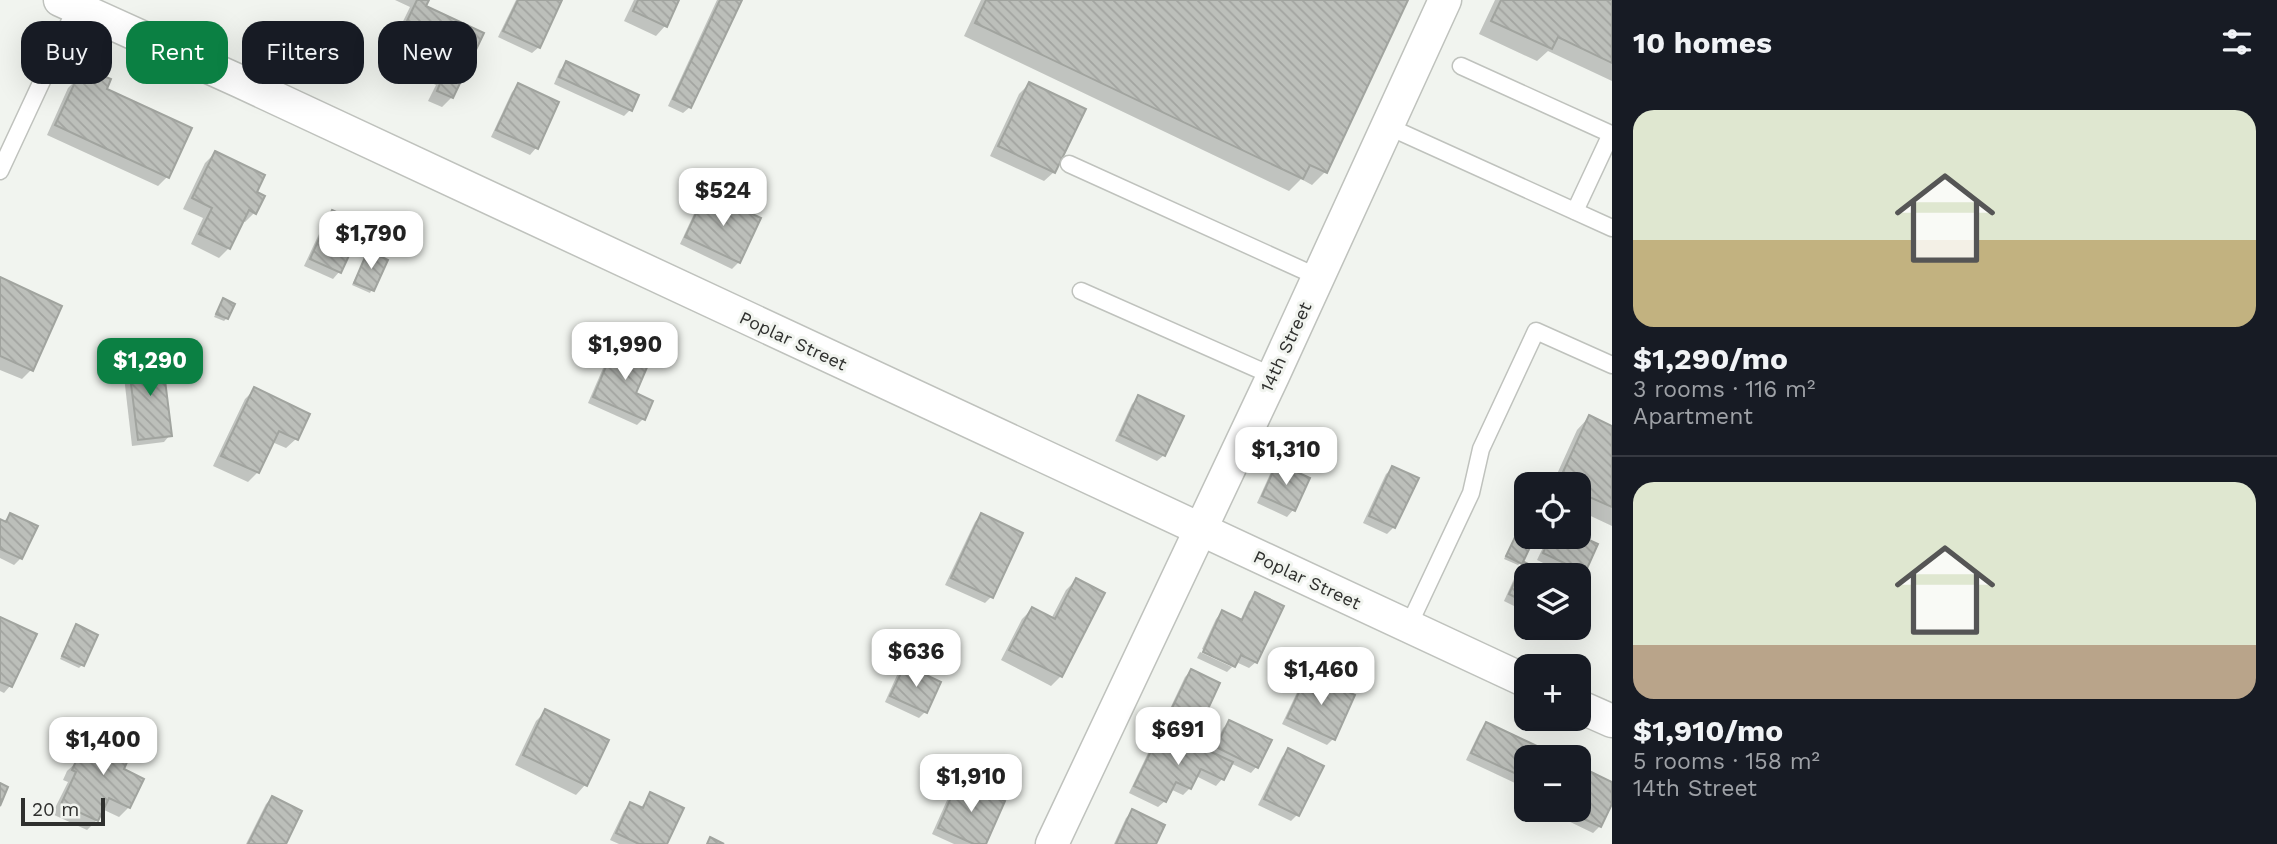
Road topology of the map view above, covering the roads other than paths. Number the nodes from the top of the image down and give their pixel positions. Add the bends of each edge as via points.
1 (1445, 0) edge
2 (68, 4) edge
3 (1461, 66) dead end
4 (1387, 126) junction
5 (1069, 164) dead end
6 (0, 171) edge
7 (1575, 211) junction
8 (1612, 228) edge
9 (1318, 277) junction
10 (1081, 291) dead end
11 (1612, 365) edge
12 (1273, 376) junction
13 (1198, 530) junction
14 (1408, 627) junction
15 (1514, 676) edge
16 (1591, 712) edge
17 (1612, 721) edge
18 (1052, 844) edge

1 - 4 street, 14th Street
2 - 6 lane
2 - 13 street, Poplar Street
3 - 7 lane via 1612,134
4 - 7 lane
4 - 9 street, 14th Street
5 - 9 lane
7 - 8 lane
9 - 12 street, 14th Street
10 - 12 lane
11 - 14 lane via 1536,331 1481,449 1471,493
12 - 13 street, 14th Street
13 - 14 street, Poplar Street
13 - 18 street, 14th Street
14 - 15 street, Poplar Street
16 - 17 street

